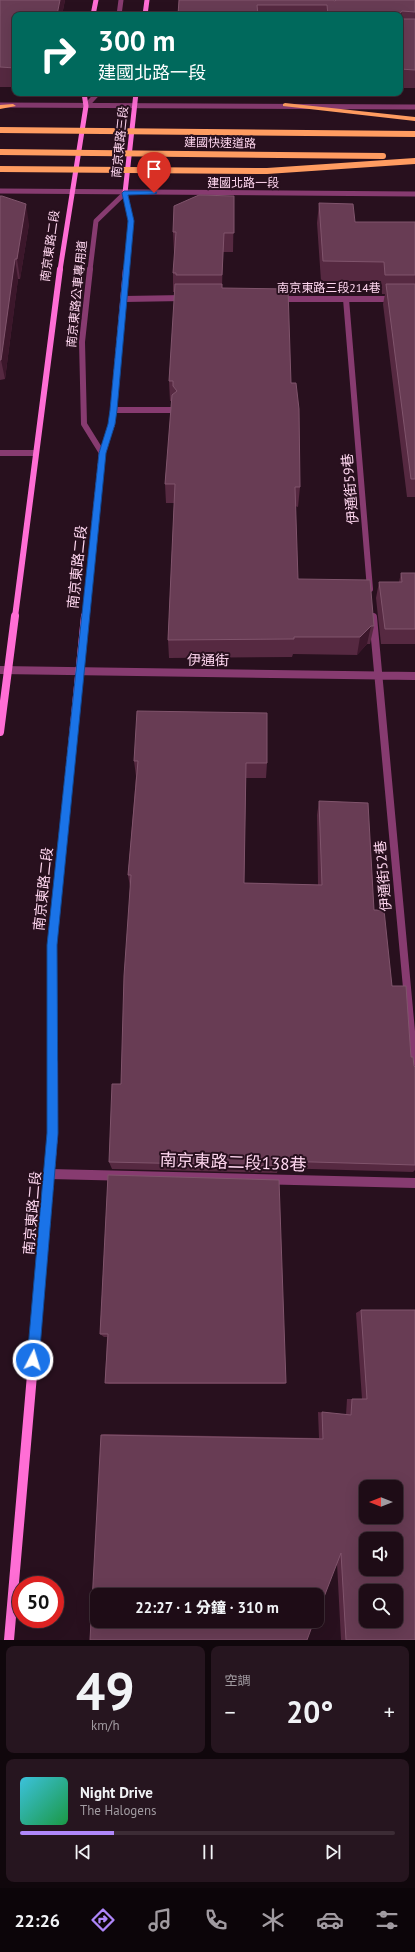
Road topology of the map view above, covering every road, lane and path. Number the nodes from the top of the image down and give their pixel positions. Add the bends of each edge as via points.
1 (96, 0) edge
2 (121, 0) edge
3 (147, 0) edge
4 (94, 12) edge
5 (119, 12) edge
6 (145, 12) edge
7 (84, 96) edge
8 (95, 96) edge
9 (136, 96) edge
10 (0, 106) edge
11 (12, 106) joint
12 (86, 106) junction
13 (134, 106) junction
14 (285, 106) junction
15 (415, 107) edge
16 (415, 119) edge
17 (0, 130) edge
18 (415, 134) edge
19 (0, 152) edge
20 (415, 157) edge
21 (415, 160) edge
22 (0, 169) edge
23 (0, 191) edge
24 (71, 192) junction
25 (124, 193) junction
26 (415, 194) edge
27 (124, 298) junction
28 (189, 298) edge
29 (268, 299) edge
30 (346, 299) junction
31 (415, 299) edge
32 (113, 410) junction
33 (173, 410) edge
34 (0, 453) edge
35 (35, 453) junction
36 (102, 453) junction
37 (371, 593) edge
38 (372, 609) edge
39 (3, 670) edge
40 (79, 671) junction
41 (378, 676) junction
42 (415, 676) edge
43 (0, 732) edge
44 (415, 1074) edge
45 (50, 1174) junction
46 (415, 1183) edge
47 (9, 1640) edge

1 - 4 main road
2 - 5 street
3 - 6 main road
7 - 12 main road
8 - 12 street
9 - 13 main road, 南京東路三段
10 - 11 highway
11 - 12 street
12 - 13 street
12 - 24 main road
13 - 14 street
13 - 25 main road, 南京東路三段
14 - 15 street
14 - 16 highway
17 - 18 highway, 建國快速道路, bridge
19 - 20 highway, 建國快速道路, bridge
21 - 22 highway, bridge via 266,171
23 - 24 street, 建國北路一段
24 - 25 street, 建國北路一段
24 - 35 main road, 南京東路二段
25 - 26 street, 建國北路一段
25 - 27 main road, 南京東路二段 via 131,221
25 - 36 street, 南京東路公車專用道 via 96,221 82,342 84,424
27 - 28 street
27 - 32 main road, 南京東路二段
29 - 30 street, 南京東路三段214巷
30 - 31 street, 南京東路三段214巷
30 - 37 street, 伊通街59巷
32 - 33 street
32 - 36 main road, 南京東路二段 via 112,424
34 - 35 street
35 - 39 main road, 南京東路二段
36 - 40 main road, 南京東路二段
38 - 41 street
39 - 40 street, 伊通街
39 - 43 main road, 南京東路二段
40 - 41 street, 伊通街
40 - 45 main road, 南京東路二段 via 52,945
41 - 42 street, 伊通街
41 - 44 street, 伊通街52巷
45 - 46 street, 南京東路二段138巷
45 - 47 main road, 南京東路二段

